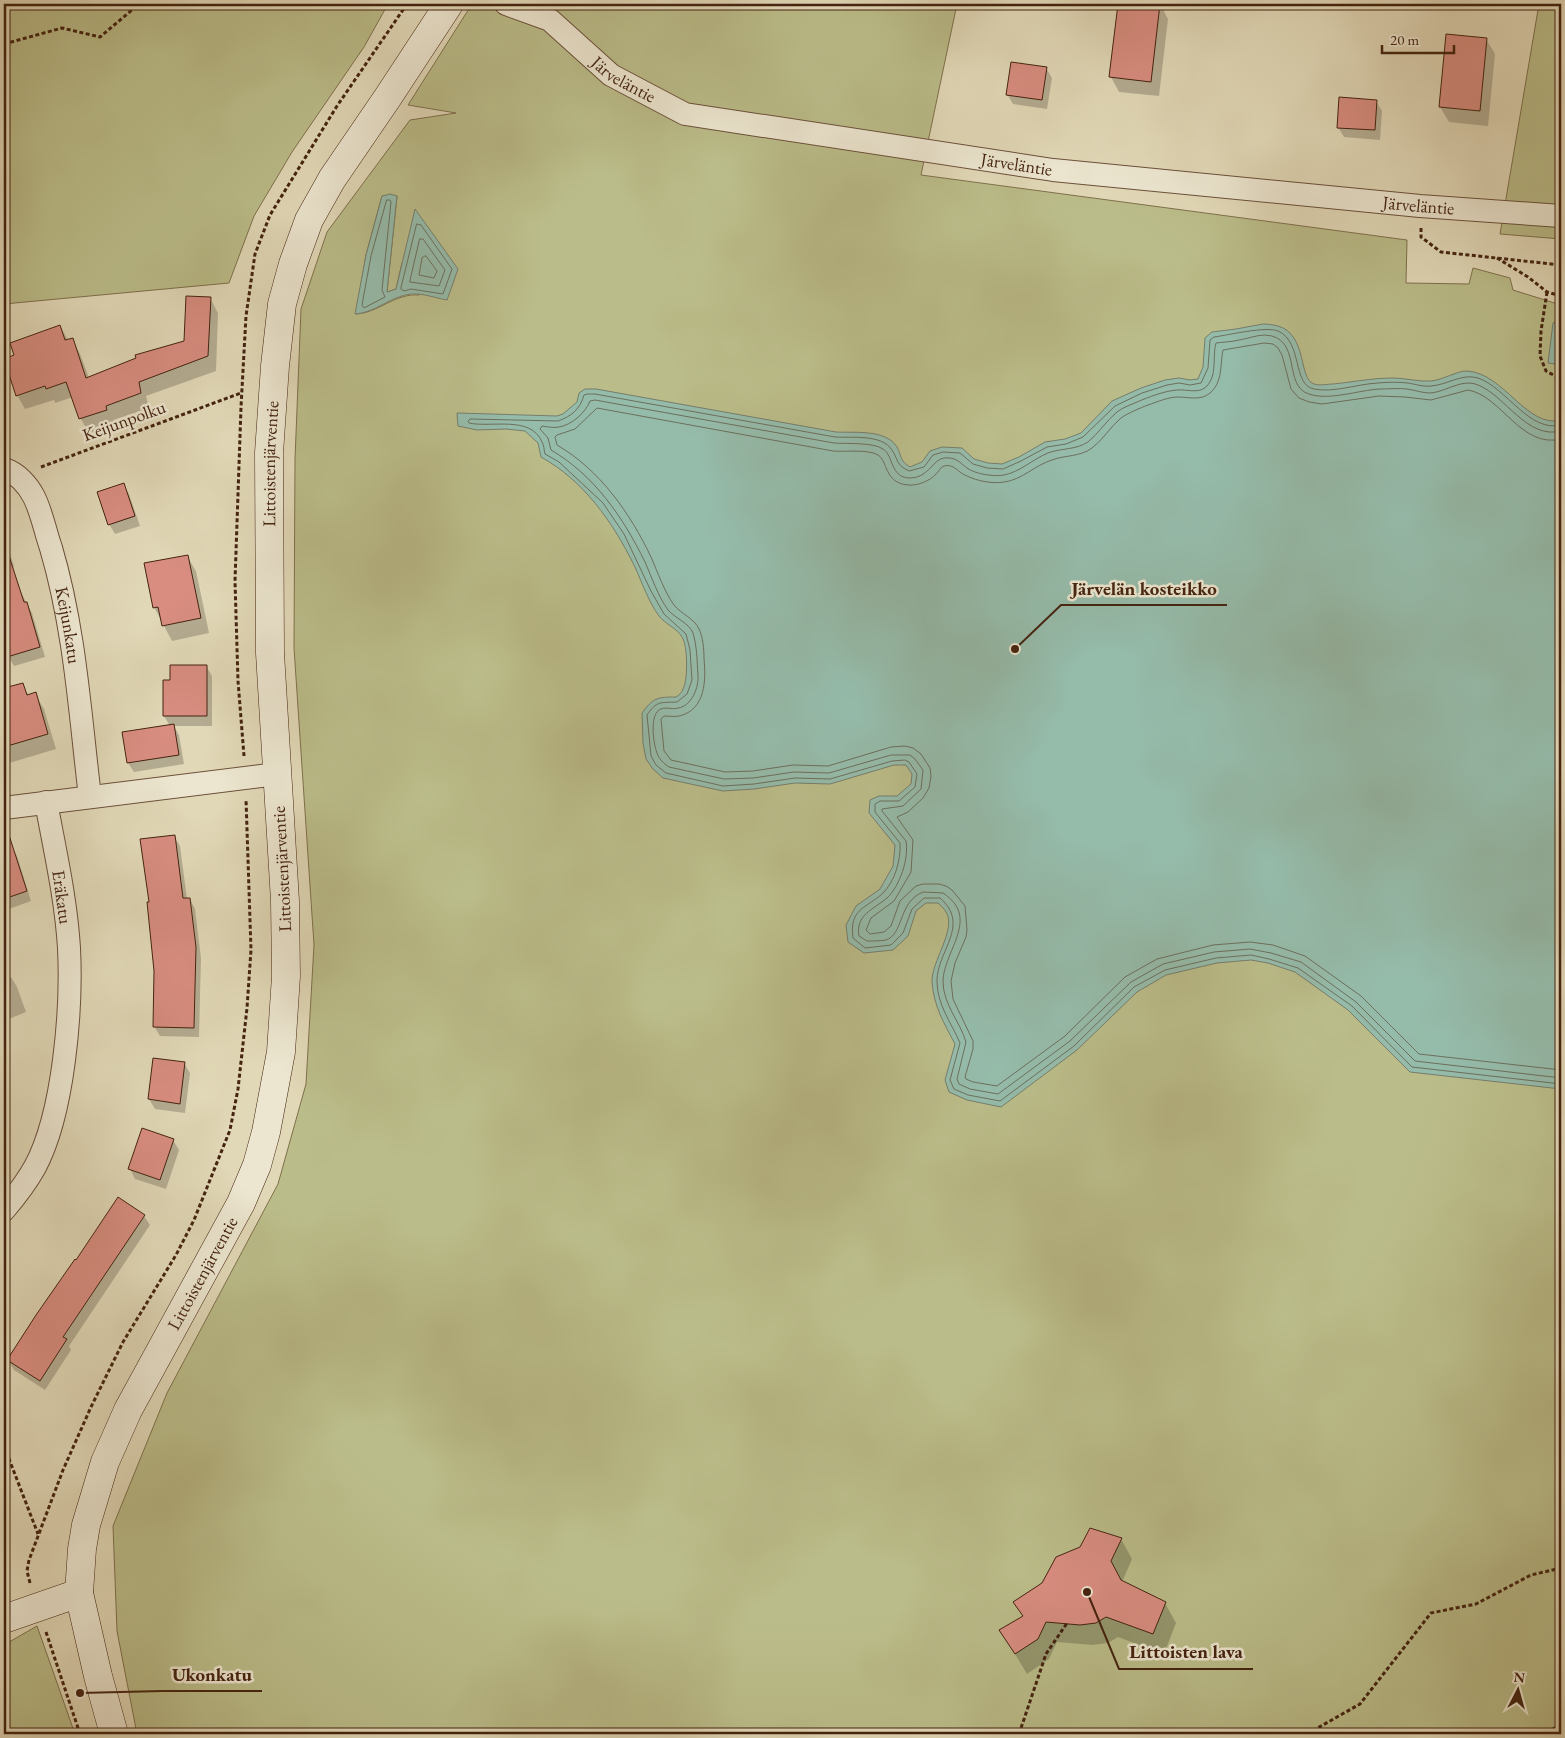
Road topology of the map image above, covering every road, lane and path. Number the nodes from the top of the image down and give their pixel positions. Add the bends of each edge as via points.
1 (139, 4) edge
2 (449, 4) edge
3 (506, 4) edge
4 (4, 44) edge
5 (1420, 206) junction
6 (1561, 216) edge
7 (1496, 258) junction
8 (1561, 264) edge
9 (1547, 292) junction
10 (1561, 296) edge
11 (1561, 379) edge
12 (242, 393) dead end
13 (11, 473) edge
14 (235, 581) dead end
15 (277, 774) junction
16 (245, 777) junction
17 (90, 797) junction
18 (46, 802) junction
19 (4, 808) edge
20 (4, 1210) edge
21 (4, 1446) edge
22 (38, 1535) junction
23 (1561, 1568) edge
24 (79, 1593) junction
25 (38, 1607) junction
26 (4, 1619) edge
27 (1067, 1623) dead end
28 (74, 1696) dead end
29 (67, 1698) junction
30 (1561, 1723) edge
31 (80, 1734) edge
32 (114, 1734) edge
33 (1019, 1734) edge
34 (1307, 1734) edge
35 (1547, 1734) edge

1 - 4 path via 100,37 62,28
2 - 15 street, Littoistenjärventie via 327,187 309,220 282,304 270,453 270,653
3 - 5 street, Järveläntie via 550,20 611,75 685,114 1053,170
5 - 6 street, Järveläntie
5 - 7 path via 1421,237 1441,252
7 - 8 path
7 - 9 path
9 - 10 path
9 - 11 path via 1540,356 1546,371
12 - 13 path, Keijunpolku via 57,460
13 - 17 street, Keijunkatu via 27,486 38,508 54,559 74,660
14 - 16 path
15 - 16 street
15 - 24 street, Littoistenjärventie via 285,901 286,986 281,1052 266,1132 241,1203 141,1385 105,1462 86,1525
16 - 17 street
16 - 22 path via 250,950 247,1008 230,1130 194,1220 123,1342 91,1407 62,1470
17 - 18 street
18 - 19 street
18 - 20 street, Eräkatu via 69,948 64,1049 46,1141 22,1189
21 - 22 path
22 - 25 path via 28,1571
23 - 34 path via 1531,1575 1476,1604 1431,1613 1360,1704
24 - 25 street
24 - 32 street, Littoistenjärventie
25 - 26 street
25 - 29 path
27 - 33 path via 1046,1654
28 - 29 path
29 - 31 path
30 - 35 path

